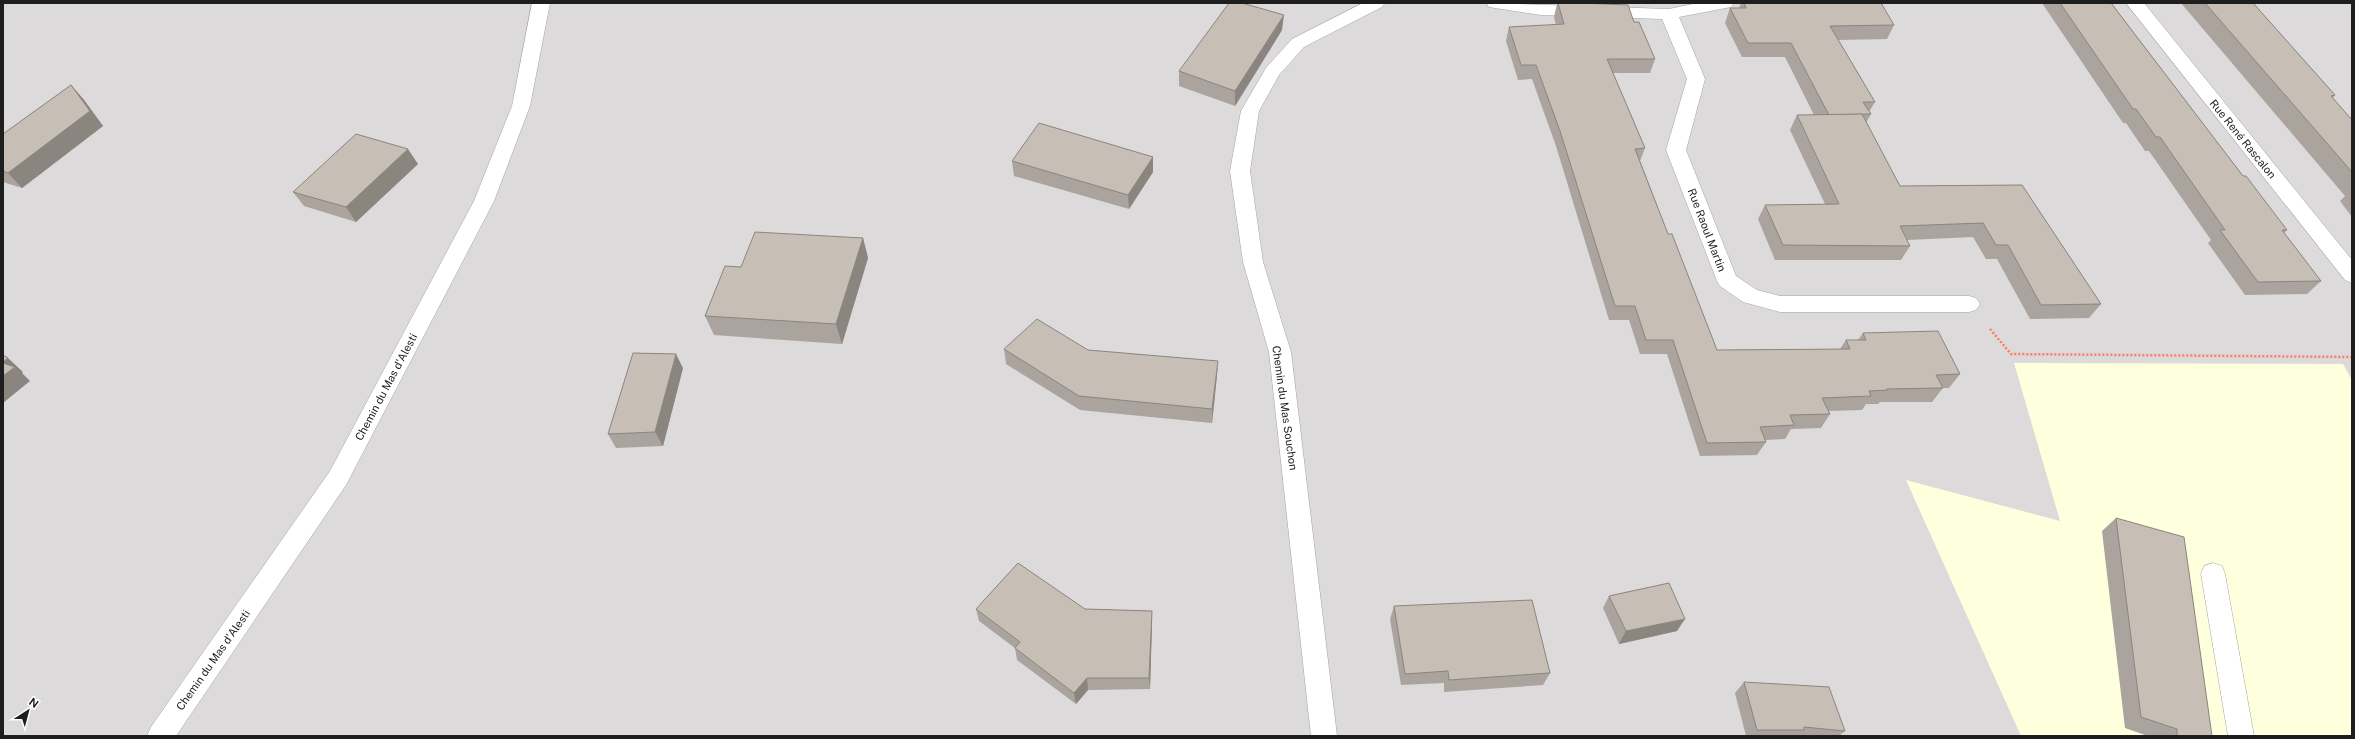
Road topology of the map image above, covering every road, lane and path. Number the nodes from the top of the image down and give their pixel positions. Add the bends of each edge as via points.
1 (541, 3) edge
2 (1376, 3) edge
3 (1496, 3) edge
4 (1725, 3) edge
5 (2135, 3) edge
6 (1669, 14) junction
7 (2352, 275) edge
8 (1968, 304) joint
9 (2352, 357) edge
10 (2213, 574) dead end
11 (160, 736) edge
12 (1324, 736) edge
13 (2241, 736) edge

1 - 11 street, Chemin du Mas d'Alesti via 521,106 480,208 338,478
2 - 12 street, Chemin du Mas Souchon via 1298,43 1272,72 1250,112 1240,171 1252,262 1280,352
3 - 6 street via 1541,10
4 - 6 street
5 - 7 street, Rue René Rascalon
6 - 8 street, Rue Raoul Martin via 1696,79 1676,150 1727,281 1750,296 1780,304
8 - 9 path via 2011,354
10 - 13 street

